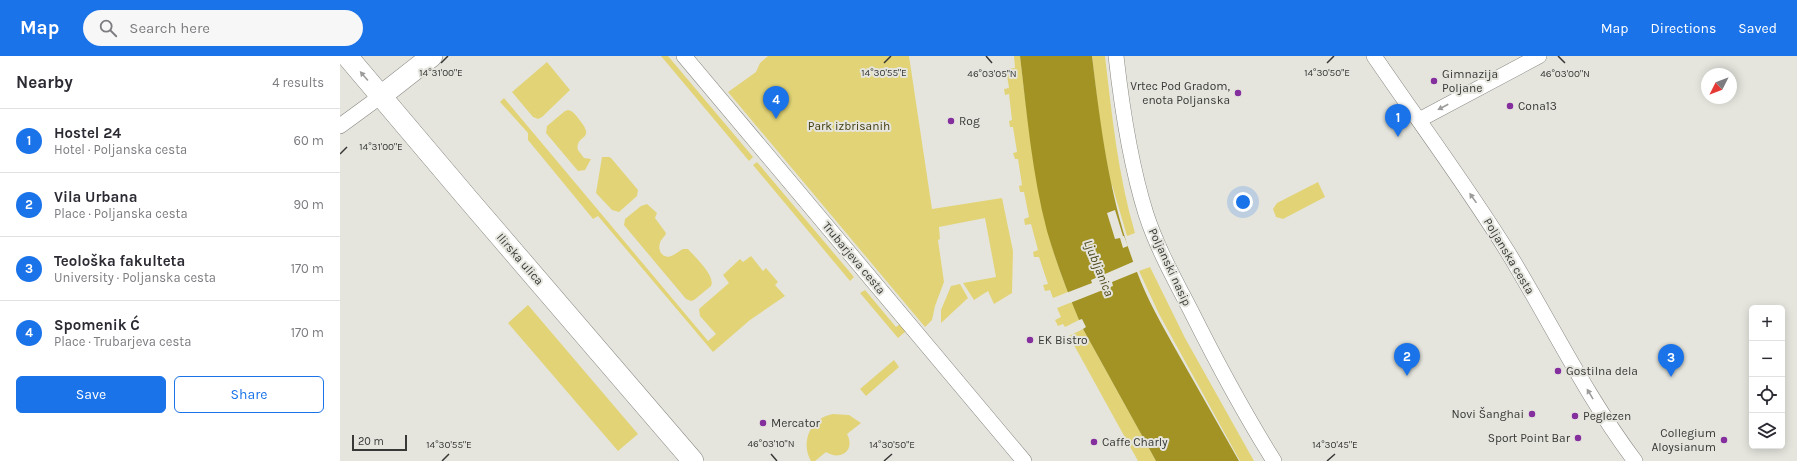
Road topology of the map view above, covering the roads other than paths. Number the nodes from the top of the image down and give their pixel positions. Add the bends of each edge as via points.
1 (347, 56) edge
2 (432, 56) edge
3 (684, 56) edge
4 (1116, 56) edge
5 (1374, 56) edge
6 (1539, 56) edge
7 (382, 96) junction
8 (1419, 120) junction
9 (340, 126) edge
10 (693, 461) edge
11 (1024, 461) edge
12 (1274, 461) edge
13 (1635, 461) edge

7 -> 1 main road, Ilirska ulica
2 - 7 main road
3 - 11 street, Trubarjeva cesta
4 - 12 street, Poljanski nasip via 1137,182 1162,256
5 - 8 street, Poljanska cesta
6 -> 8 street
7 - 9 street
7 - 10 main road, Ilirska ulica
13 -> 8 street, Poljanska cesta via 1605,419 1477,204

